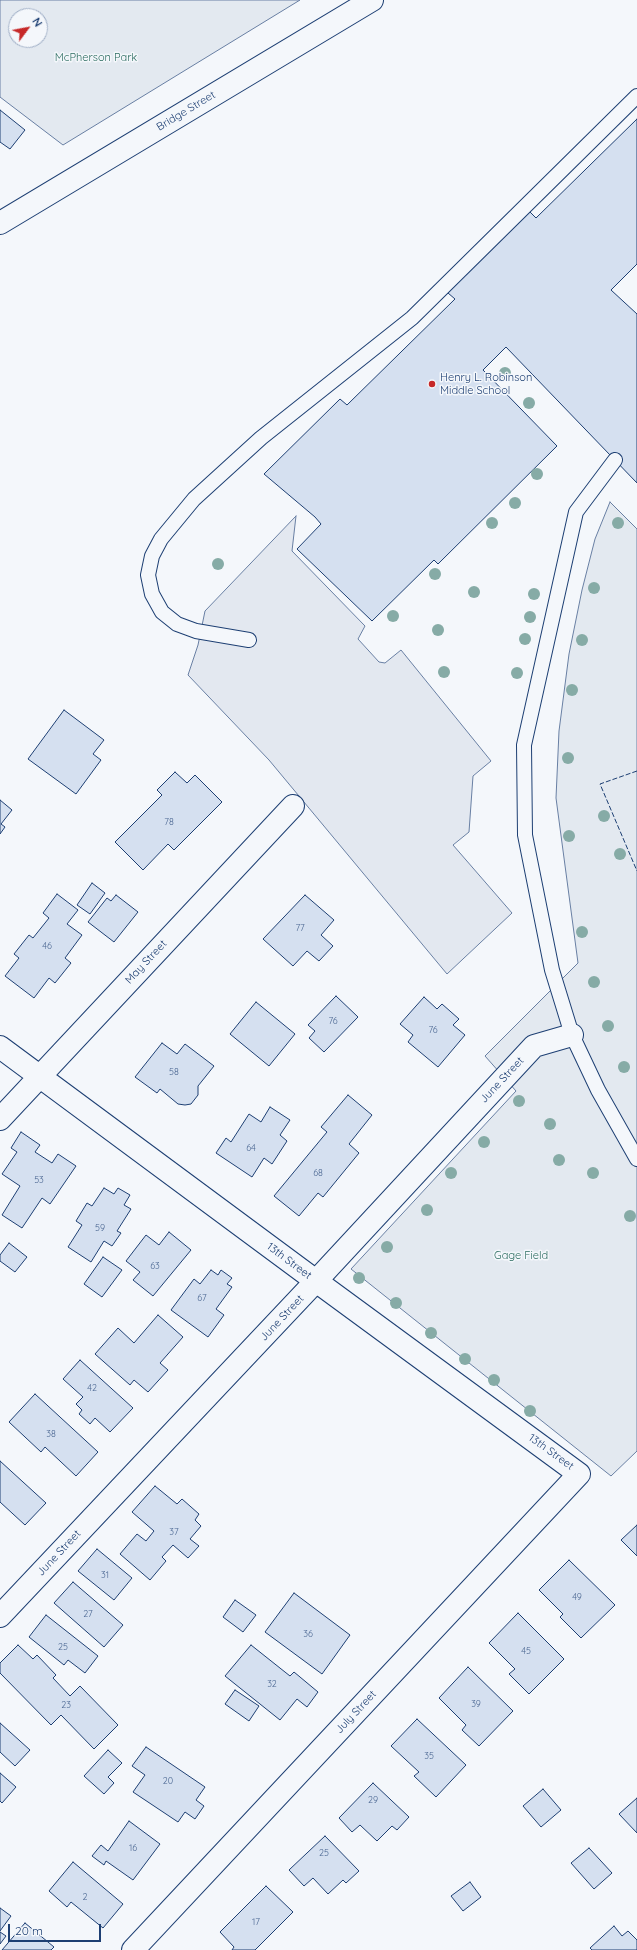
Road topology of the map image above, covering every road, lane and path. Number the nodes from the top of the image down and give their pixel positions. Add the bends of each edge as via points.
1 (372, 0) edge
2 (637, 96) edge
3 (0, 223) edge
4 (615, 460) dead end
5 (249, 640) dead end
6 (293, 806) dead end
7 (572, 1035) junction
8 (0, 1047) edge
9 (40, 1076) junction
10 (0, 1118) edge
11 (637, 1159) edge
12 (316, 1282) junction
13 (580, 1474) joint
14 (0, 1616) edge
15 (133, 1950) edge

1 - 3 street, Bridge Street
2 - 5 lane via 412,318 261,438 194,499 161,539 152,556 148,575 152,594 162,612 177,624 196,631
4 - 7 lane via 576,512 524,745 525,835 552,970
6 - 9 street, May Street
7 - 11 lane via 598,1090
7 - 12 street, June Street via 534,1046
8 - 9 street, 13th Street
9 - 10 street, May Street
9 - 12 street, 13th Street
12 - 13 street, 13th Street
12 - 14 street, June Street
13 - 15 street, July Street

